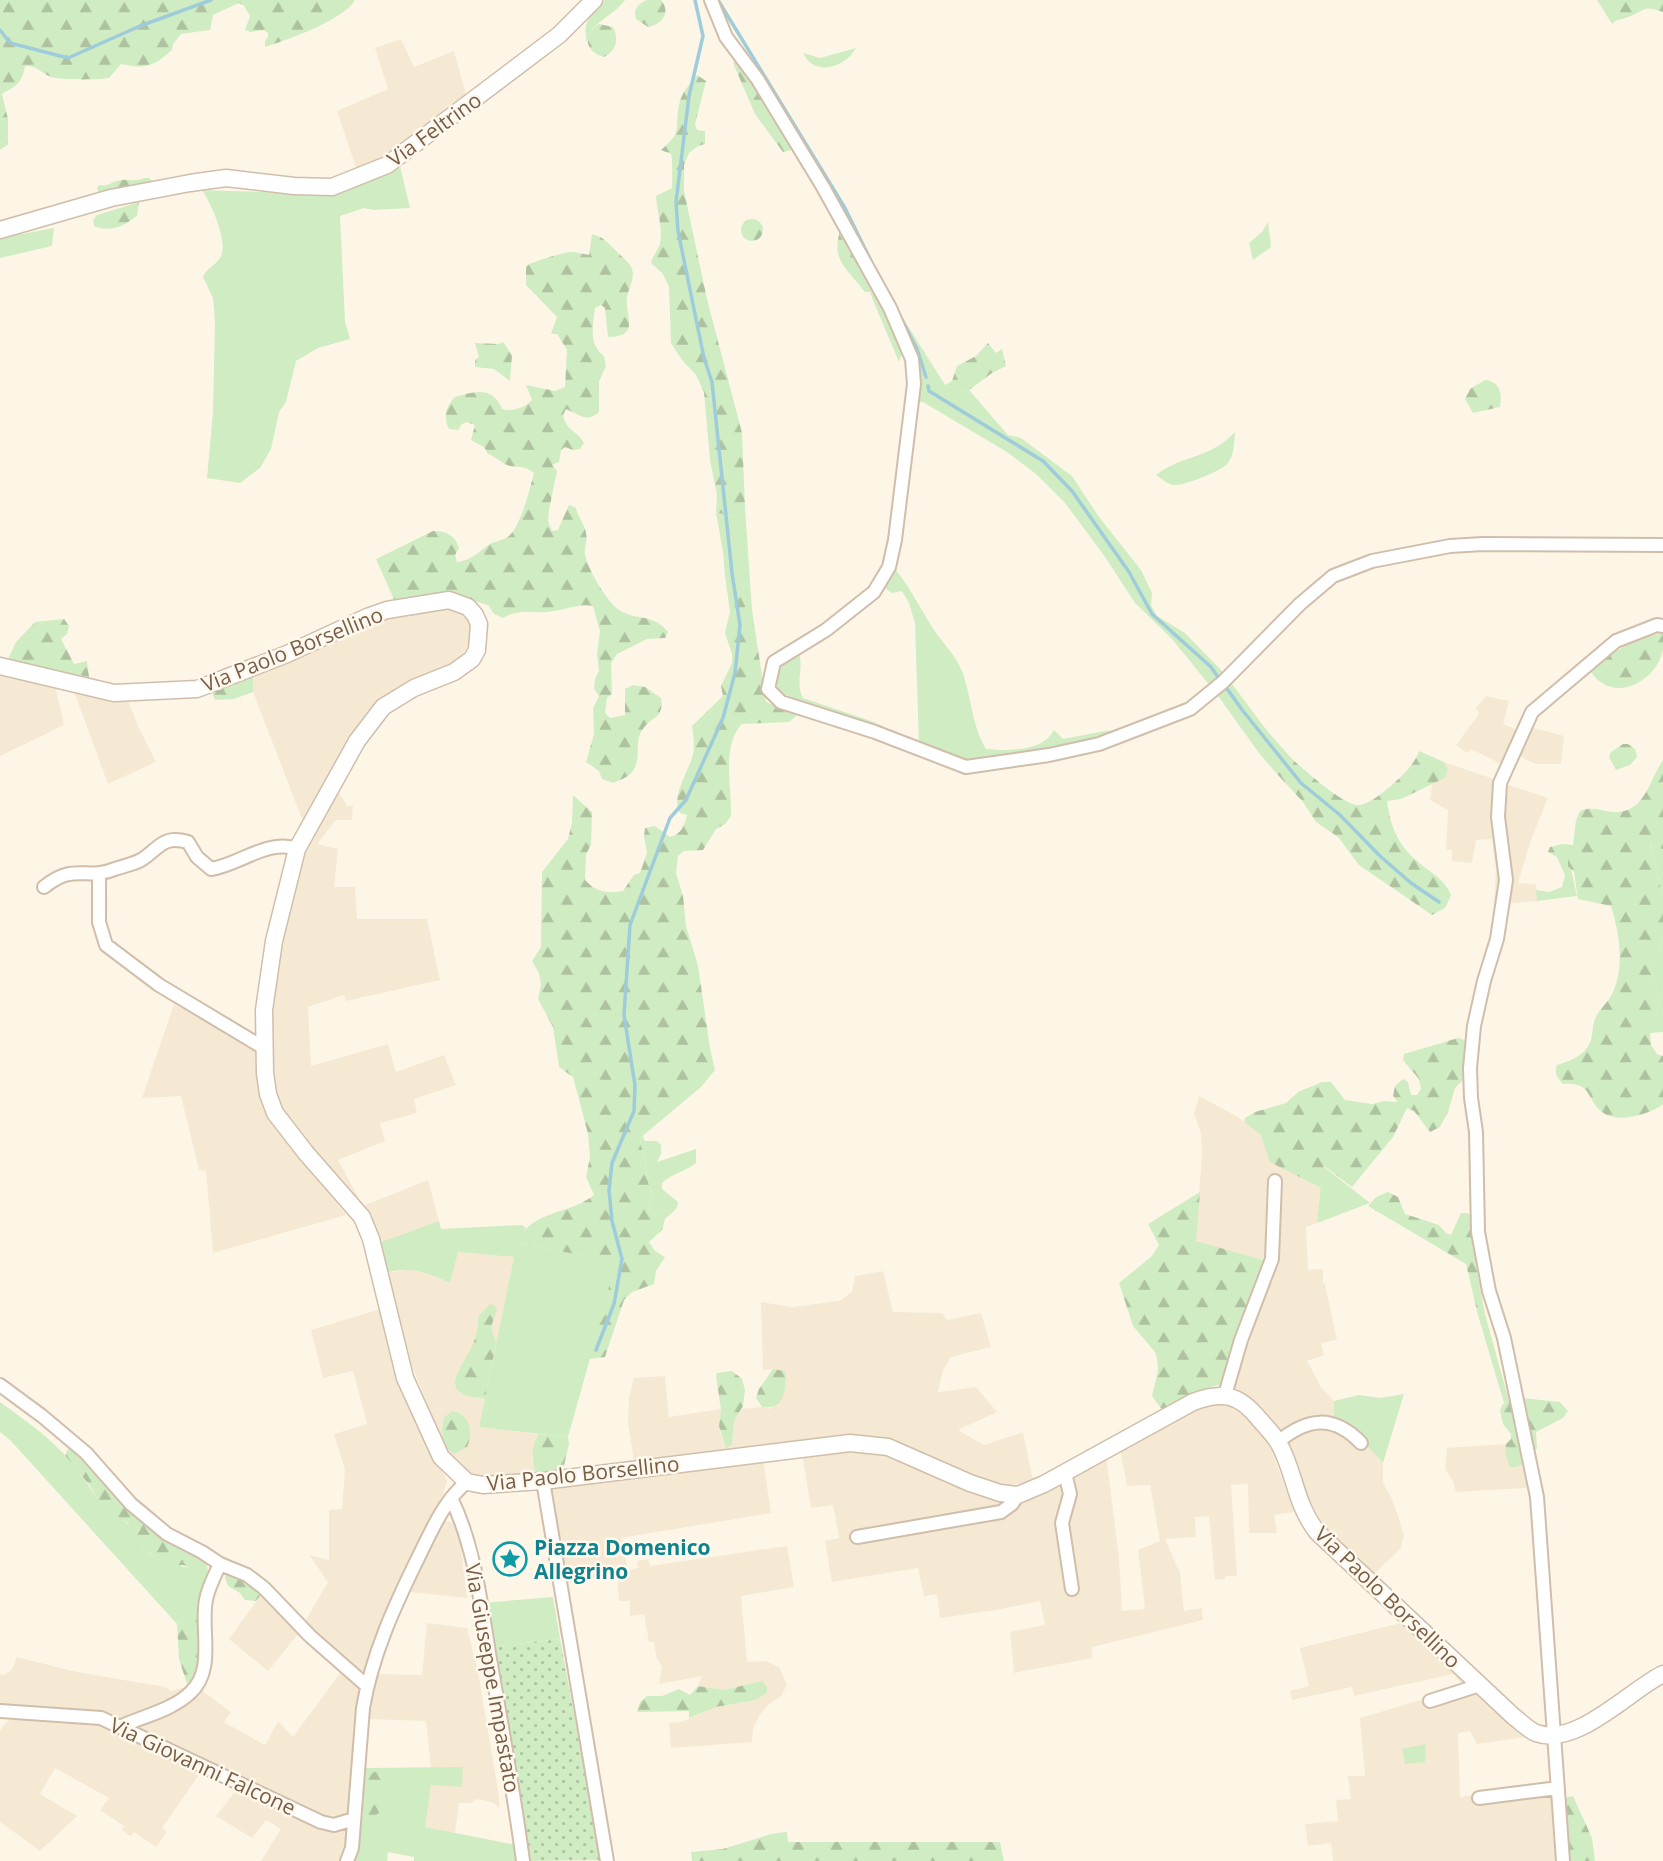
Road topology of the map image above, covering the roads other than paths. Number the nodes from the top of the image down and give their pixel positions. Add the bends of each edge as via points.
1 (593, 0) edge
2 (711, 0) edge
3 (0, 230) edge
4 (1663, 545) edge
5 (1663, 626) edge
6 (0, 666) edge
7 (297, 849) junction
8 (99, 874) junction
9 (44, 887) dead end
10 (264, 1048) junction
11 (1275, 1181) dead end
12 (0, 1385) edge
13 (1225, 1395) junction
14 (1278, 1442) junction
15 (1361, 1443) dead end
16 (1065, 1473) junction
17 (543, 1481) junction
18 (467, 1482) junction
19 (1018, 1495) junction
20 (452, 1498) junction
21 (857, 1537) dead end
22 (220, 1564) junction
23 (1072, 1589) dead end
24 (1663, 1674) edge
25 (1480, 1685) junction
26 (367, 1686) junction
27 (1430, 1701) dead end
28 (3, 1711) edge
29 (0, 1723) edge
30 (122, 1726) junction
31 (1553, 1734) junction
32 (1558, 1788) junction
33 (1479, 1798) dead end
34 (354, 1819) junction
35 (347, 1861) edge
36 (523, 1861) edge
37 (607, 1861) edge
38 (1563, 1861) edge

1 - 3 street, Via Feltrino via 559,35 387,164 332,187 226,178 111,198
2 - 4 street via 726,37 758,80 823,187 890,308 912,359 914,384 889,567 874,592 826,630 774,662 768,689 781,702 966,766 1049,755 1099,744 1190,709 1333,576 1372,561 1483,544
5 - 31 street via 1616,641 1532,712 1500,783 1498,817 1506,880 1497,939 1474,1026 1471,1098 1478,1232 1537,1497
6 - 7 street, Via Paolo Borsellino via 114,693 197,689 387,610 449,600 468,607 479,624 472,659 383,707 357,741
7 - 8 street via 279,845 211,869 188,842 174,839 161,843 140,861
7 - 10 street, Via Paolo Borsellino via 274,941 264,1010
8 - 9 street via 73,872
8 - 10 street via 99,922 106,945 159,985
10 - 18 street, Via Paolo Borsellino via 268,1094 275,1113 362,1217 405,1378 441,1457
11 - 13 street via 1272,1259
12 - 22 street via 86,1453 148,1519
13 - 14 street, Via Paolo Borsellino via 1247,1405
13 - 16 street via 1193,1402
14 - 15 street via 1308,1423 1332,1423 1348,1429
14 - 25 street, Via Paolo Borsellino via 1305,1516 1317,1532
16 - 19 street
16 - 23 street via 1070,1494 1062,1523
17 - 18 street, Via Paolo Borsellino
17 - 19 street, Via Paolo Borsellino via 850,1443 888,1447 970,1483
17 - 37 street
18 - 20 street
19 - 21 street via 1000,1512
20 - 26 street via 403,1588
20 - 36 street, Via Giuseppe Impastato via 463,1522 479,1594
22 - 26 street via 264,1588
22 - 30 street via 206,1599 205,1660 200,1679 173,1705
24 - 31 street via 1586,1725
25 - 27 street
25 - 31 street, Via Paolo Borsellino via 1536,1733
26 - 34 street
28 - 29 street, Via Giovanni Falcone
28 - 30 street, Via Giovanni Falcone via 101,1718
30 - 34 street, Via Giovanni Falcone via 321,1822 334,1825
31 - 32 street
32 - 33 street
32 - 38 street
34 - 35 street

